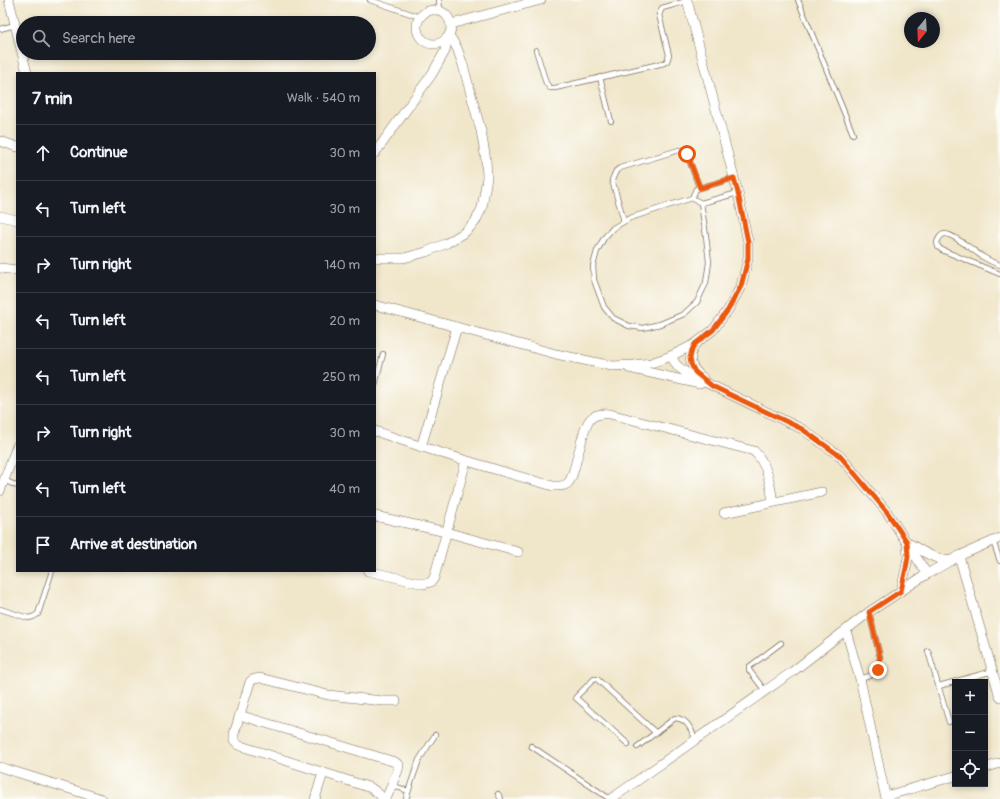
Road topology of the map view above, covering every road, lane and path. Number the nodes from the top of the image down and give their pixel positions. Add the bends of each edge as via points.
1 (9, 0) edge
2 (370, 0) edge
3 (439, 0) edge
4 (541, 0) edge
5 (798, 0) edge
6 (687, 1) edge
7 (440, 11) junction
8 (420, 17) junction
9 (451, 24) junction
10 (15, 25) junction
11 (0, 29) edge
12 (16, 29) edge
13 (448, 37) junction
14 (536, 50) dead end
15 (24, 60) edge
16 (27, 72) edge
17 (600, 78) junction
18 (611, 121) dead end
19 (853, 134) dead end
20 (0, 141) edge
21 (16, 146) edge
22 (376, 152) edge
23 (734, 178) junction
24 (700, 188) junction
25 (738, 193) junction
26 (692, 198) junction
27 (701, 203) junction
28 (0, 216) edge
29 (16, 220) edge
30 (624, 221) junction
31 (376, 258) edge
32 (1000, 266) edge
33 (0, 268) edge
34 (16, 270) edge
35 (1000, 274) edge
36 (376, 305) edge
37 (457, 327) junction
38 (695, 344) junction
39 (383, 354) dead end
40 (671, 356) junction
41 (612, 366) junction
42 (376, 381) edge
43 (712, 386) junction
44 (376, 431) edge
45 (421, 447) junction
46 (16, 449) edge
47 (466, 461) junction
48 (4, 480) junction
49 (16, 486) edge
50 (0, 490) edge
51 (822, 492) dead end
52 (773, 502) junction
53 (724, 513) dead end
54 (376, 516) edge
55 (446, 532) junction
56 (997, 540) edge
57 (907, 542) junction
58 (518, 552) dead end
59 (960, 556) junction
60 (951, 561) junction
61 (1000, 561) edge
62 (52, 572) edge
63 (372, 572) edge
64 (927, 574) junction
65 (901, 591) junction
66 (0, 609) edge
67 (869, 612) junction
68 (846, 631) junction
69 (781, 643) dead end
70 (928, 651) dead end
71 (993, 672) junction
72 (860, 679) junction
73 (939, 686) junction
74 (765, 691) junction
75 (1000, 697) edge
76 (396, 701) dead end
77 (239, 715) junction
78 (949, 722) dead end
79 (656, 733) junction
80 (435, 735) dead end
81 (696, 739) junction
82 (628, 744) dead end
83 (531, 746) dead end
84 (637, 747) dead end
85 (1000, 763) edge
86 (0, 767) edge
87 (988, 767) edge
88 (323, 773) junction
89 (952, 777) edge
90 (392, 785) junction
91 (408, 791) junction
92 (886, 798) edge
93 (102, 799) edge
94 (315, 799) edge
95 (384, 799) edge
96 (406, 799) edge
97 (610, 799) edge

1 - 10 street
2 - 8 lane
3 - 7 lane
4 - 9 street
5 - 19 lane
6 - 17 lane via 662,8 660,11 669,55 667,61
6 - 23 street
7 - 8 street via 429,10
7 - 9 street via 449,18
8 - 13 street via 417,32 424,41 434,44
9 - 13 street
10 - 11 lane
10 - 12 street
13 - 22 street via 445,51 432,74
13 - 31 street via 457,48 463,65 481,131 487,177 482,208 475,222 465,232 446,243 404,258
14 - 17 lane via 546,83 550,88
15 - 16 street
17 - 18 lane
20 - 21 street
23 - 24 lane
23 - 25 street
24 - 26 lane via 696,188
24 - 30 lane via 685,151 679,150 620,168 612,180
25 - 27 lane
25 - 38 street via 748,242 748,259 741,286 713,330
26 - 27 lane
26 - 30 lane
27 - 30 lane via 709,262 706,284 697,302 684,314 643,328 629,326 613,318 604,307 594,280 593,266 597,251 613,228
28 - 29 street
32 - 35 lane via 948,234 942,235 937,242 942,250
33 - 34 street
36 - 37 street
37 - 41 street via 556,354
37 - 45 street
38 - 40 street
38 - 43 street via 690,358 691,364 695,372
39 - 42 lane
40 - 41 street via 651,363
40 - 43 street via 677,366
41 - 43 street
43 - 57 street via 802,429 840,456 887,512
44 - 45 street
45 - 47 street
46 - 48 street
47 - 52 street via 560,486 570,481 586,423 601,413 610,414 754,451 767,472
47 - 55 street
48 - 49 lane
48 - 50 street
51 - 52 street
52 - 53 street
54 - 55 street
55 - 58 street
55 - 63 street via 434,578 430,582 424,584
56 - 59 street
56 - 61 lane
57 - 60 street via 930,556
57 - 64 street
57 - 65 street via 908,557
59 - 60 street
59 - 71 street
60 - 64 street
62 - 66 lane via 38,614 28,618
64 - 65 street
65 - 67 street
67 - 68 street
67 - 72 lane via 880,665 874,675
68 - 72 street
68 - 74 street
69 - 74 lane via 749,667
70 - 73 lane
71 - 73 lane
71 - 75 street
72 - 92 street
73 - 78 lane
74 - 81 street
76 - 77 street via 328,695 260,678 250,682
77 - 88 street via 234,734 234,741 238,746
77 - 90 street via 395,762 399,765
79 - 81 lane via 675,718 686,722
79 - 82 lane via 594,679 576,698
79 - 84 lane
80 - 91 lane via 419,760
81 - 97 street
83 - 97 lane
85 - 87 street
86 - 93 street
88 - 94 street
88 - 95 street via 370,788
89 - 92 street
90 - 91 lane
90 - 95 street
91 - 96 lane

